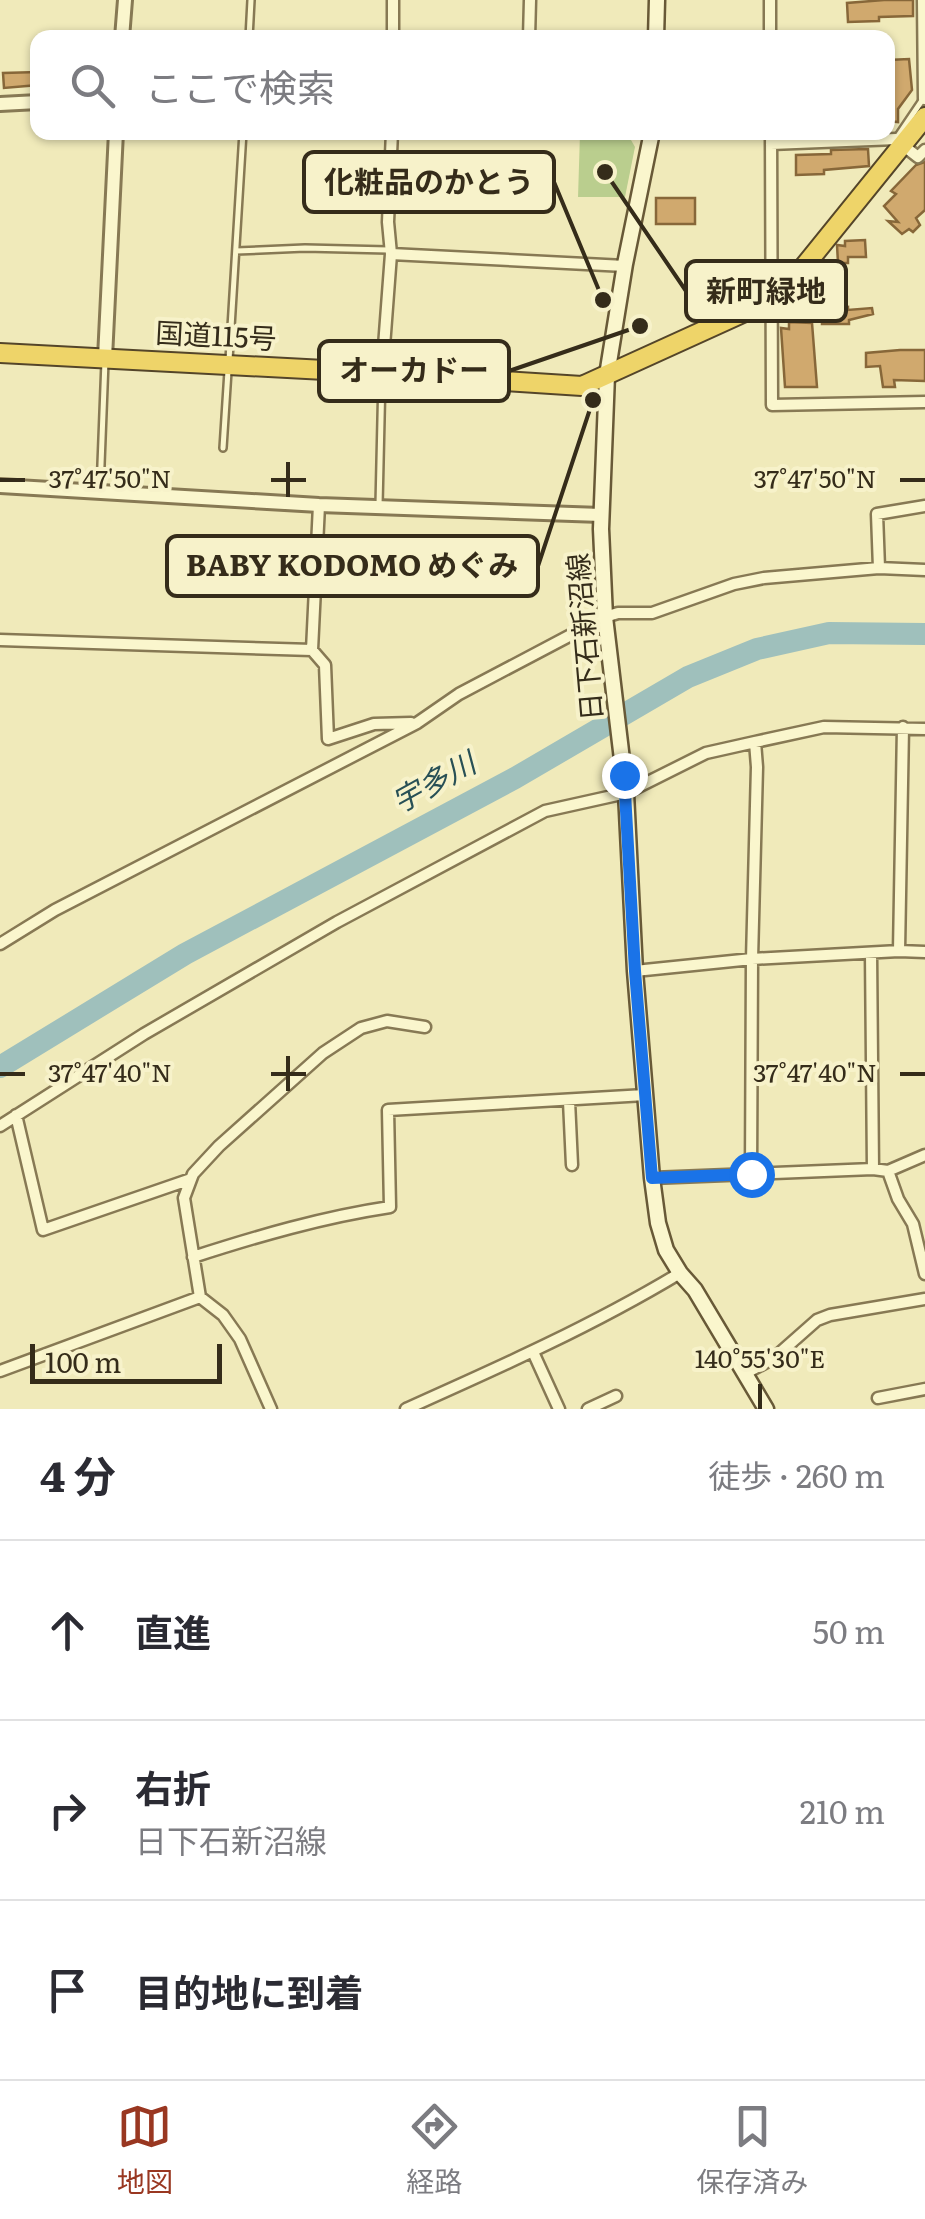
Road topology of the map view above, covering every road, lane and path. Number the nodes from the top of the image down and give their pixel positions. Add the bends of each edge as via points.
1 (125, 0) edge
2 (251, 0) edge
3 (393, 0) edge
4 (530, 0) edge
5 (657, 0) edge
6 (770, 0) edge
7 (923, 0) edge
8 (123, 30) edge
9 (249, 30) edge
10 (394, 30) edge
11 (529, 30) edge
12 (656, 30) edge
13 (770, 30) edge
14 (924, 98) edge
15 (30, 102) edge
16 (0, 104) edge
17 (925, 117) edge
18 (116, 140) edge
19 (243, 140) edge
20 (392, 140) edge
21 (650, 140) edge
22 (771, 140) edge
23 (814, 140) edge
24 (901, 144) junction
25 (925, 150) edge
26 (236, 252) junction
27 (391, 252) junction
28 (624, 266) junction
29 (736, 268) dead end
30 (772, 268) junction
31 (771, 294) junction
32 (0, 354) edge
33 (105, 358) junction
34 (229, 365) junction
35 (382, 373) junction
36 (607, 376) junction
37 (925, 402) edge
38 (223, 448) dead end
39 (0, 486) edge
40 (100, 492) junction
41 (319, 505) junction
42 (925, 506) edge
43 (379, 507) junction
44 (601, 515) junction
45 (879, 568) junction
46 (925, 570) edge
47 (606, 621) junction
48 (0, 640) edge
49 (312, 650) junction
50 (416, 723) junction
51 (902, 727) junction
52 (925, 728) edge
53 (754, 742) junction
54 (626, 793) junction
55 (0, 944) edge
56 (899, 951) junction
57 (925, 952) edge
58 (871, 954) junction
59 (752, 960) junction
60 (635, 971) junction
61 (425, 1026) dead end
62 (645, 1095) junction
63 (569, 1101) junction
64 (16, 1115) junction
65 (0, 1126) edge
66 (925, 1155) edge
67 (572, 1165) dead end
68 (873, 1169) junction
69 (888, 1171) junction
70 (751, 1174) junction
71 (652, 1178) junction
72 (191, 1179) junction
73 (193, 1257) junction
74 (680, 1273) junction
75 (925, 1274) edge
76 (200, 1297) junction
77 (925, 1299) edge
78 (533, 1352) junction
79 (0, 1371) edge
80 (746, 1373) junction
81 (925, 1389) edge
82 (616, 1396) dead end
83 (878, 1398) dead end
84 (272, 1409) edge
85 (406, 1409) edge
86 (559, 1409) edge
87 (588, 1409) edge
88 (766, 1409) edge

1 - 8 street
2 - 9 lane
3 - 10 street
4 - 11 street
5 - 12 main road
6 - 13 street
7 - 14 street
14 - 24 lane
15 - 16 street
17 - 31 highway, 国道115号 via 802,268
18 - 33 street
19 - 26 lane
20 - 27 street
21 - 28 main road, 日下石新沼線
22 - 30 street
23 - 24 street
24 - 25 street via 918,157
26 - 27 lane
26 - 34 lane
27 - 28 street
27 - 35 street
28 - 36 main road, 日下石新沼線
29 - 30 lane
30 - 31 street
31 - 36 highway, 国道115号
31 - 37 street via 772,405
32 - 33 highway, 国道115号
33 - 34 highway, 国道115号
33 - 40 lane
34 - 35 highway, 国道115号
34 - 38 lane
35 - 36 highway, 国道115号 via 582,386
35 - 43 lane
36 - 44 main road, 日下石新沼線
39 - 40 street
40 - 41 street
41 - 43 street
41 - 49 street
42 - 45 street via 877,514
43 - 44 street
44 - 47 main road, 日下石新沼線
45 - 46 street
45 - 47 street via 764,578 652,614 618,613
47 - 50 street via 459,694
47 - 54 main road, 日下石新沼線
48 - 49 street
49 - 50 street via 325,665 328,739 374,724
50 - 55 street
51 - 52 street
51 - 53 street via 824,728
51 - 56 street
53 - 54 street via 706,753
53 - 59 street
54 - 60 main road, 日下石新沼線
54 - 64 street via 528,821 337,922
56 - 57 street
56 - 58 street
58 - 59 street
58 - 68 street
59 - 60 street
59 - 70 street
60 - 62 main road, 日下石新沼線
61 - 72 street via 387,1021 361,1028 323,1053
62 - 63 street
62 - 71 main road, 日下石新沼線
63 - 67 street
63 - 73 street via 388,1110 390,1207 276,1230
64 - 65 street
64 - 72 street via 43,1230
66 - 69 street
68 - 69 street
68 - 70 street
69 - 75 street via 914,1224
70 - 71 street
71 - 74 main road, 日下石新沼線 via 658,1223
72 - 73 street via 184,1198
73 - 76 street
74 - 78 street
74 - 80 main road, 日下石新沼線
76 - 79 street
76 - 84 street via 240,1339
77 - 80 street via 817,1320
78 - 85 street
78 - 86 street
80 - 88 main road, 日下石新沼線
81 - 83 street
82 - 87 street

